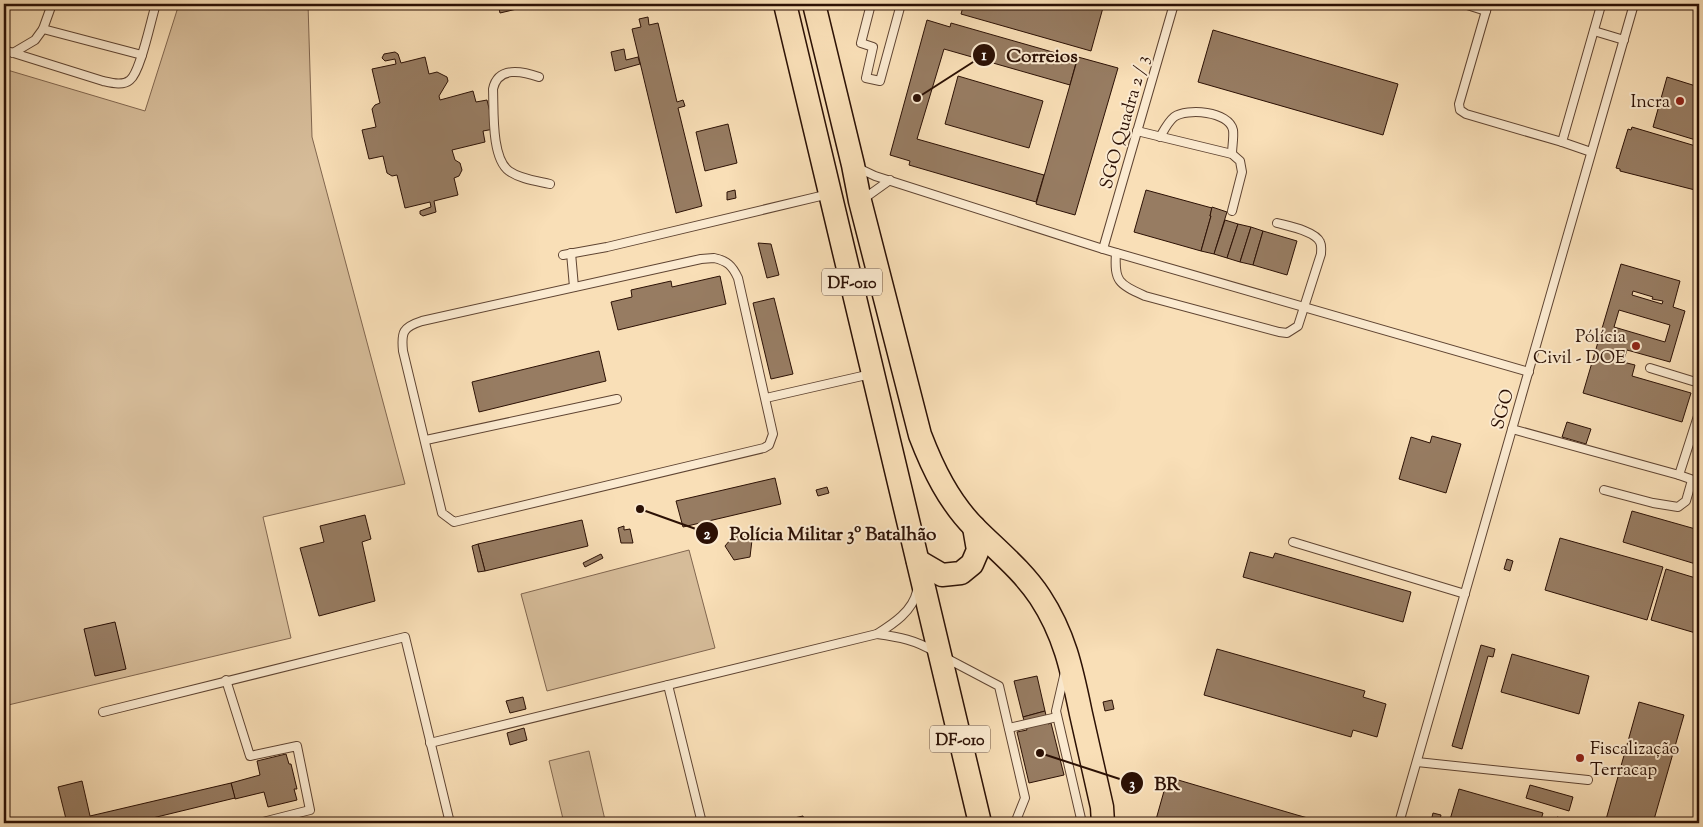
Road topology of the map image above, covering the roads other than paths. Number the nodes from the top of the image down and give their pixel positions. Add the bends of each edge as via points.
1 (52, 4) edge
2 (156, 4) edge
3 (785, 4) edge
4 (814, 4) edge
5 (871, 4) edge
6 (901, 4) edge
7 (1174, 4) edge
8 (1464, 4) edge
9 (1600, 4) edge
10 (1634, 4) edge
11 (1487, 7) edge
12 (43, 29) junction
13 (1594, 31) junction
14 (1624, 40) junction
15 (4, 50) edge
16 (13, 53) junction
17 (142, 55) junction
18 (539, 77) dead end
19 (1137, 131) junction
20 (1160, 137) junction
21 (1562, 142) junction
22 (1592, 152) junction
23 (1232, 154) junction
24 (853, 165) junction
25 (890, 180) junction
26 (550, 184) dead end
27 (830, 194) junction
28 (860, 201) junction
29 (1232, 211) dead end
30 (1277, 223) dead end
31 (1103, 249) junction
32 (1116, 252) junction
33 (574, 287) junction
34 (1305, 307) junction
35 (1650, 368) dead end
36 (1529, 372) junction
37 (873, 373) junction
38 (1699, 383) edge
39 (766, 398) junction
40 (617, 399) dead end
41 (1699, 413) edge
42 (1512, 429) junction
43 (426, 440) junction
44 (1679, 475) junction
45 (1696, 481) edge
46 (1604, 490) dead end
47 (974, 527) junction
48 (1293, 542) dead end
49 (919, 568) junction
50 (1465, 594) junction
51 (877, 634) junction
52 (940, 655) junction
53 (1068, 657) junction
54 (226, 680) junction
55 (668, 685) junction
56 (102, 712) dead end
57 (1057, 717) junction
58 (1009, 728) junction
59 (430, 743) junction
60 (1417, 762) junction
61 (1588, 780) dead end
62 (259, 823) edge
63 (450, 823) edge
64 (702, 823) edge
65 (980, 823) edge
66 (1015, 823) edge
67 (1082, 823) edge
68 (1103, 823) edge
69 (1399, 823) edge

1 - 12 lane
2 - 17 lane
3 - 27 main road, DF-010
4 - 24 main road, DF-010
5 - 6 lane via 861,43 873,47 866,78 880,82
7 - 19 lane, SGO Quadra 2 / 3
8 - 11 lane
9 - 13 lane
10 - 14 lane, SGO
11 - 21 lane via 1460,110
12 - 16 lane via 35,40
12 - 17 lane
13 - 14 lane
13 - 21 lane
14 - 22 lane, SGO
15 - 16 lane
16 - 17 lane via 115,84 131,80
18 - 26 lane via 517,72 501,75 495,81 497,151 509,171
19 - 20 lane
19 - 31 lane, SGO Quadra 2 / 3
20 - 23 lane
20 - 23 lane via 1175,116 1191,112 1217,115 1228,121 1233,130
21 - 22 lane
22 - 36 lane, SGO
23 - 29 lane via 1240,160 1242,172
24 - 25 lane
24 - 28 main road, DF-010
25 - 28 lane
25 - 31 lane
27 - 33 lane via 567,254
27 - 37 main road, DF-010
28 - 47 main road, DF-010 via 920,435 945,490
30 - 34 lane via 1313,234 1322,245
31 - 32 lane
32 - 34 lane
32 - 34 lane via 1115,271 1119,280 1145,296 1287,333 1298,326
33 - 39 lane via 701,259 725,260 738,278
33 - 43 lane via 407,327 403,333 403,351
34 - 36 lane
35 - 38 lane
36 - 42 lane, SGO
37 - 39 lane
37 - 49 main road, DF-010
39 - 43 lane via 772,434 769,445 764,448 454,522 442,513
40 - 43 lane
41 - 44 lane
42 - 44 lane
42 - 50 lane, SGO
44 - 45 lane
45 - 46 lane via 1686,501 1678,507
47 - 49 main road via 978,550 972,564 961,574 942,575
47 - 53 main road, DF-010 via 1010,561 1039,596 1054,620
48 - 50 lane
49 - 51 lane via 916,598 898,620
49 - 52 main road, DF-010
50 - 60 lane, SGO
51 - 52 lane via 908,638
51 - 55 lane
52 - 58 lane via 999,686
52 - 65 main road, DF-010
53 - 57 lane
53 - 68 main road, DF-010
54 - 56 lane
54 - 59 lane via 405,637
54 - 62 lane via 250,756 297,746 310,810
55 - 59 lane
55 - 64 lane
57 - 58 lane
57 - 67 lane
58 - 66 lane via 1025,798
59 - 63 lane
60 - 61 lane
60 - 69 lane, SGO

